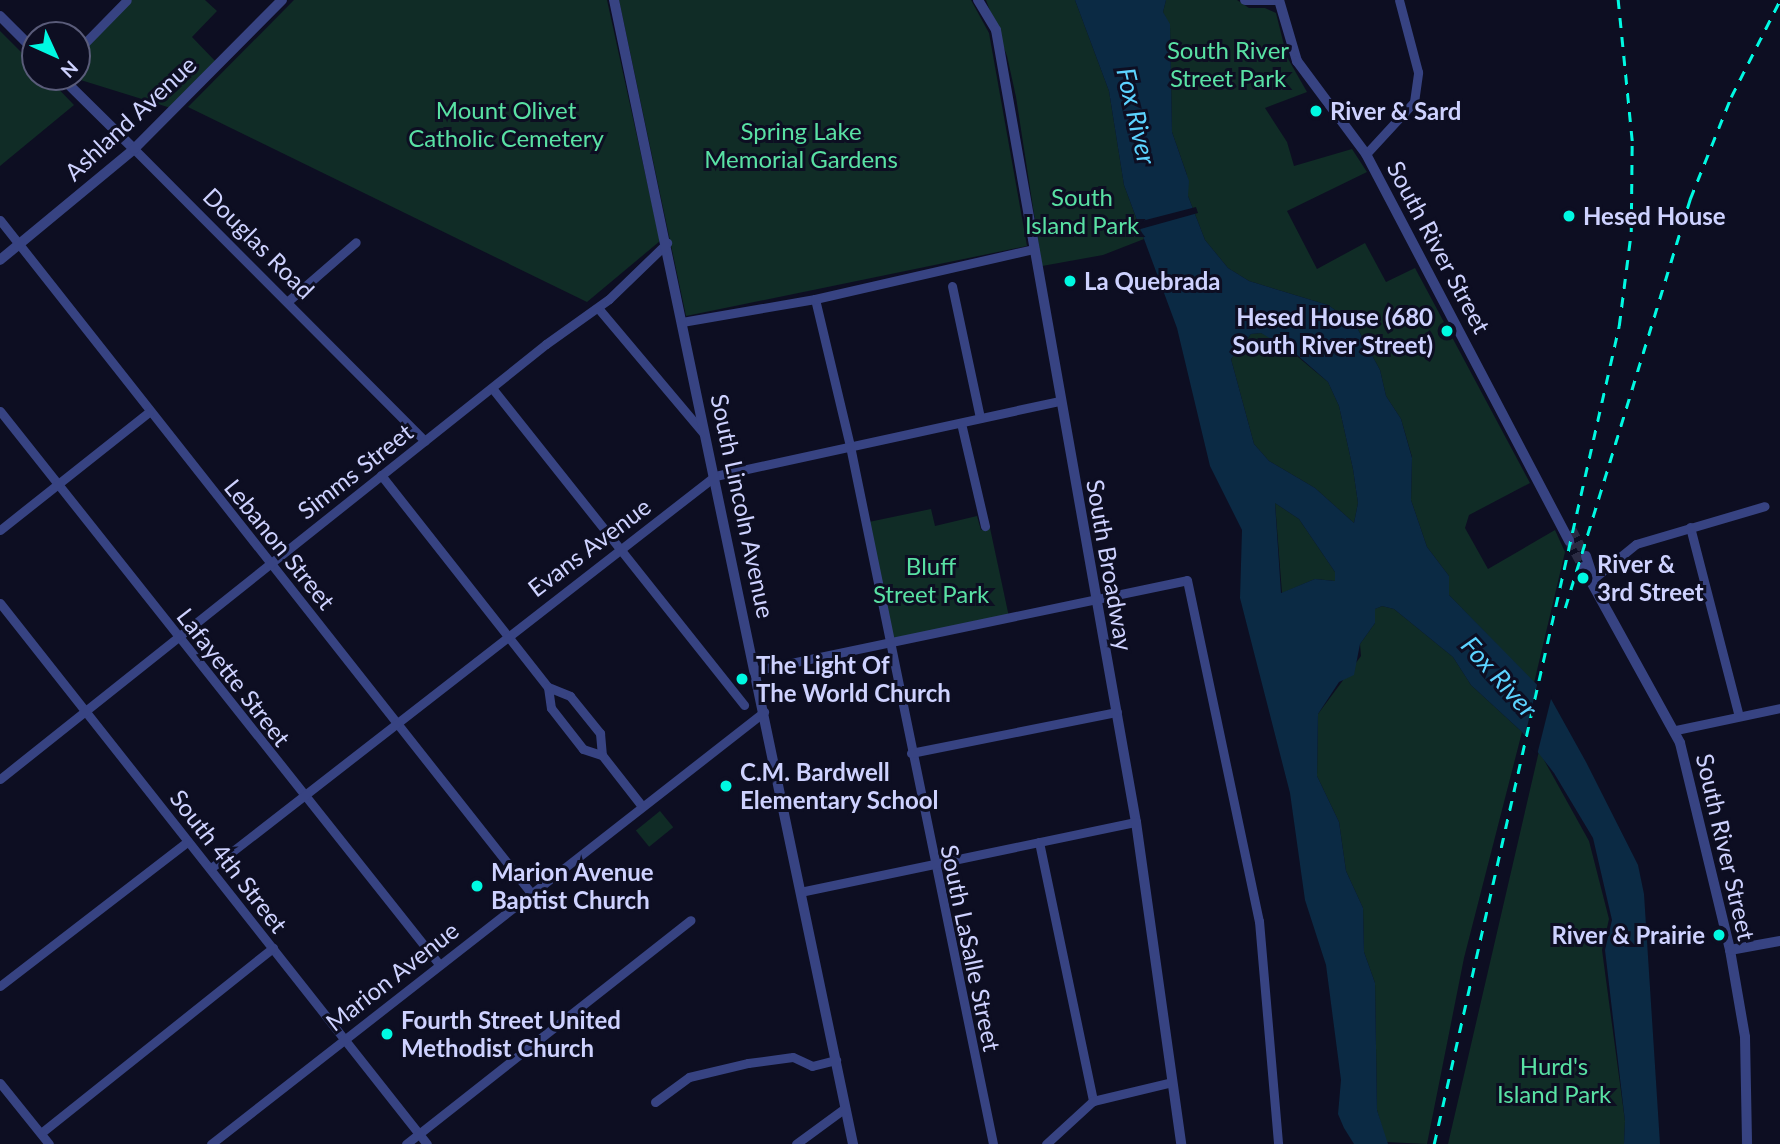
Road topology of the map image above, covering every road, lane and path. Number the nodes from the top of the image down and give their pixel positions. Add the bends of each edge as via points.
1 (127, 0) edge
2 (282, 0) edge
3 (614, 0) edge
4 (978, 0) edge
5 (1245, 0) edge
6 (1278, 0) edge
7 (1399, 0) edge
8 (0, 16) edge
9 (21, 37) edge
10 (91, 37) edge
11 (75, 91) edge
12 (134, 149) junction
13 (1366, 154) junction
14 (0, 220) edge
15 (356, 242) dead end
16 (667, 243) junction
17 (19, 245) junction
18 (1034, 249) junction
19 (0, 260) edge
20 (952, 286) dead end
21 (288, 302) junction
22 (816, 303) junction
23 (597, 308) junction
24 (682, 322) junction
25 (492, 388) junction
26 (1060, 401) junction
27 (0, 411) edge
28 (149, 412) junction
29 (980, 418) junction
30 (961, 423) junction
31 (705, 435) junction
32 (425, 441) junction
33 (850, 446) junction
34 (382, 475) junction
35 (715, 476) junction
36 (59, 484) junction
37 (1765, 506) dead end
38 (1560, 518) junction
39 (985, 526) dead end
40 (1690, 527) junction
41 (1572, 529) tunnel mouth
42 (0, 530) edge
43 (1569, 541) tunnel mouth
44 (619, 549) junction
45 (271, 562) junction
46 (1585, 562) tunnel mouth
47 (1593, 579) junction
48 (1094, 599) junction
49 (0, 603) edge
50 (507, 635) junction
51 (180, 636) junction
52 (888, 644) junction
53 (757, 670) junction
54 (548, 687) junction
55 (744, 705) dead end
56 (1780, 708) edge
57 (87, 711) junction
58 (764, 712) junction
59 (1117, 712) junction
60 (1740, 716) junction
61 (398, 723) junction
62 (1676, 730) junction
63 (911, 753) junction
64 (602, 755) junction
65 (0, 779) edge
66 (303, 797) junction
67 (642, 805) junction
68 (1136, 822) junction
69 (188, 841) junction
70 (1039, 842) junction
71 (934, 863) junction
72 (211, 869) junction
73 (800, 892) junction
74 (531, 893) junction
75 (691, 920) dead end
76 (1780, 941) edge
77 (273, 948) junction
78 (1730, 950) junction
79 (439, 964) junction
80 (0, 986) edge
81 (344, 1038) junction
82 (836, 1060) junction
83 (1172, 1082) junction
84 (0, 1083) edge
85 (1093, 1101) junction
86 (655, 1102) dead end
87 (845, 1108) junction
88 (41, 1133) junction
89 (419, 1134) junction
90 (1049, 1143) edge
91 (50, 1144) edge
92 (211, 1144) edge
93 (405, 1144) edge
94 (427, 1144) edge
95 (796, 1144) edge
96 (853, 1144) edge
97 (993, 1144) edge
98 (1181, 1144) edge
99 (1278, 1144) edge
100 (1747, 1144) edge

1 - 10 street
2 - 12 street, Ashland Avenue
3 - 16 street, South Lincoln Avenue
4 - 18 street, South Broadway via 996,30
5 - 6 street, South River Street
6 - 13 street, South River Street via 1297,61
7 - 13 street via 1418,72 1414,102
8 - 9 street
11 - 12 street, Douglas Road
12 - 17 street, Ashland Avenue
12 - 21 street, Douglas Road
13 - 38 street, South River Street
14 - 17 street, Lebanon Street
15 - 21 street
16 - 23 street, Simms Street
16 - 24 street, South Lincoln Avenue
17 - 19 street, Ashland Avenue
17 - 28 street, Lebanon Street
18 - 22 street
18 - 26 street, South Broadway
20 - 29 street
21 - 32 street, Douglas Road
22 - 24 street
22 - 33 street, South LaSalle Street
23 - 25 street, Simms Street
23 - 31 street
24 - 31 street, South Lincoln Avenue
25 - 32 street, Simms Street
25 - 44 street
26 - 29 street, Evans Avenue
26 - 48 street, South Broadway
27 - 36 street, Lafayette Street
28 - 36 street
28 - 45 street, Lebanon Street
29 - 30 street, Evans Avenue
30 - 33 street, Evans Avenue
30 - 39 street
31 - 35 street, South Lincoln Avenue
32 - 34 street, Simms Street
33 - 35 street, Evans Avenue
33 - 52 street, South LaSalle Street
34 - 45 street, Simms Street
34 - 50 street
35 - 44 street, Evans Avenue
35 - 53 street, South Lincoln Avenue
36 - 42 street
36 - 51 street, Lafayette Street
37 - 40 street
38 - 41 street, South River Street
38 - 43 street, South River Street
40 - 47 street via 1631,546
40 - 60 street
44 - 50 street, Evans Avenue
44 - 55 street
45 - 51 street, Simms Street
45 - 61 street, Lebanon Street
46 - 47 street, South River Street
47 - 62 street, South River Street
48 - 52 street
48 - 59 street, South Broadway
48 - 99 street via 1186,580 1259,921
49 - 57 street, South 4th Street
50 - 54 street
50 - 61 street, Evans Avenue
51 - 57 street, Simms Street
51 - 66 street, Lafayette Street
52 - 53 street
52 - 63 street, South LaSalle Street
53 - 58 street, South Lincoln Avenue
54 - 64 street via 551,708 583,749
54 - 64 street via 570,696 600,733
56 - 60 street
57 - 65 street, Simms Street
57 - 69 street, South 4th Street
58 - 67 street, Marion Avenue
58 - 73 street, South Lincoln Avenue
59 - 63 street
59 - 68 street, South Broadway
60 - 62 street
61 - 66 street, Evans Avenue
61 - 74 street, Lebanon Street
62 - 78 street, South River Street
63 - 71 street, South LaSalle Street
64 - 67 street
66 - 72 street, Evans Avenue
66 - 79 street, Lafayette Street
67 - 74 street, Marion Avenue
68 - 70 street
68 - 83 street, South Broadway
69 - 72 street, South 4th Street
69 - 80 street
70 - 71 street
70 - 85 street
71 - 73 street
71 - 97 street, South LaSalle Street
72 - 77 street, South 4th Street
73 - 82 street, South Lincoln Avenue
74 - 79 street, Marion Avenue
75 - 89 street
76 - 78 street
77 - 81 street, South 4th Street
77 - 88 street
78 - 100 street, South River Street via 1745,1037
79 - 81 street, Marion Avenue
81 - 89 street, South 4th Street
81 - 92 street, Marion Avenue
82 - 86 street via 812,1066 793,1057 748,1063 689,1077
82 - 87 street, South Lincoln Avenue
83 - 85 street
83 - 98 street, South Broadway
84 - 88 street
85 - 90 street
87 - 95 street
87 - 96 street, South Lincoln Avenue
88 - 91 street
89 - 93 street
89 - 94 street, South 4th Street

